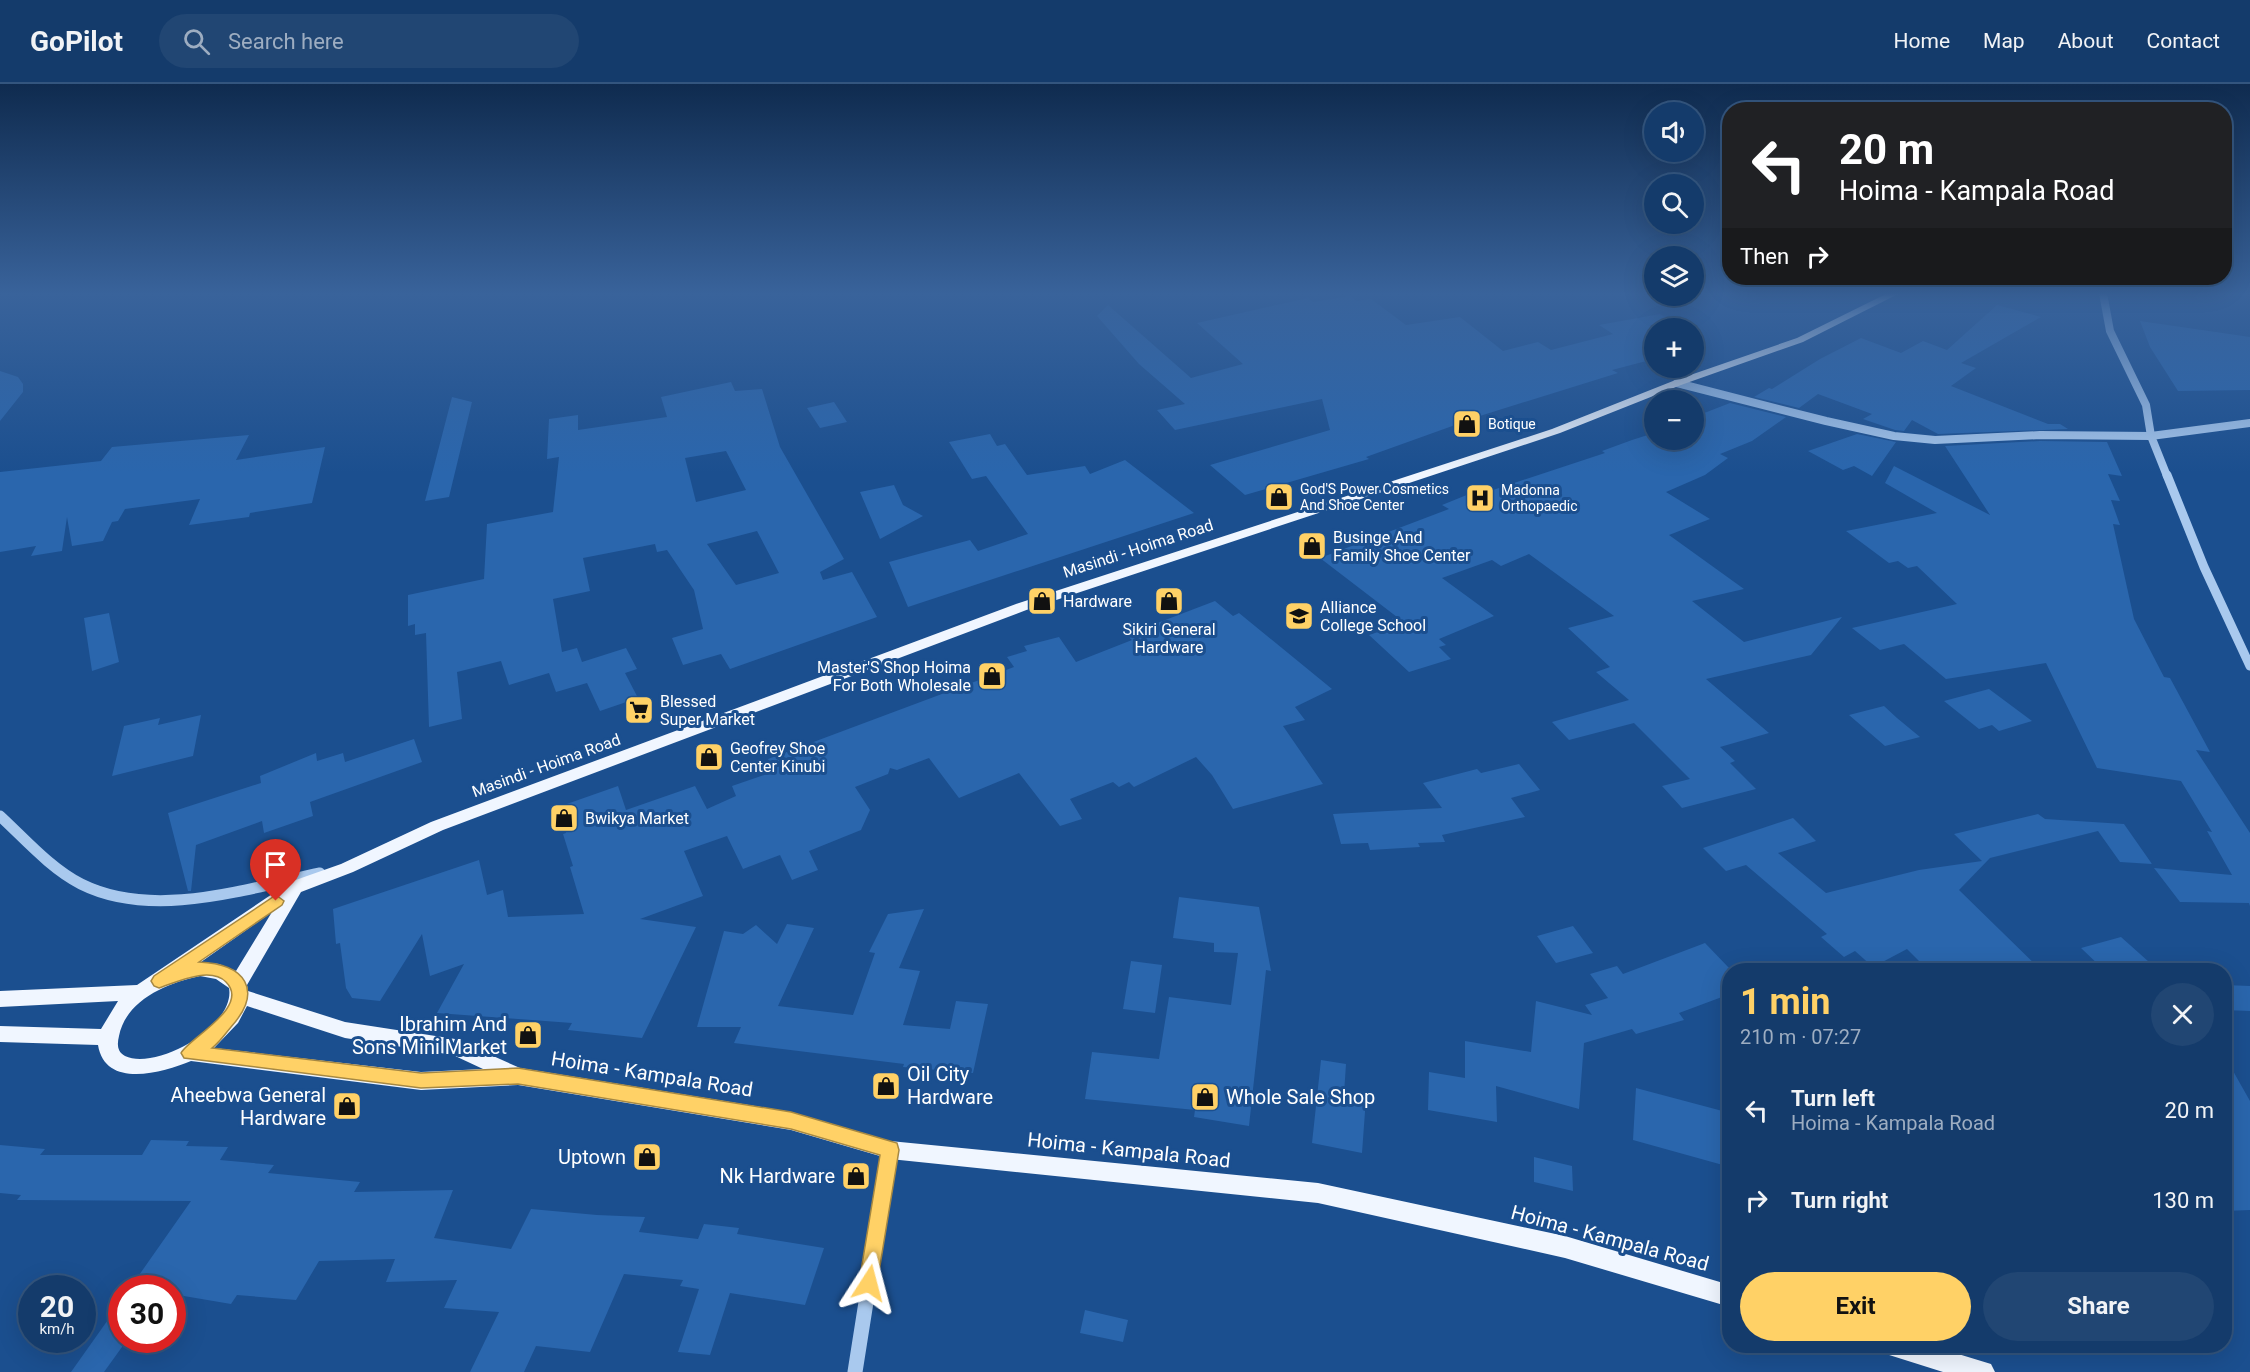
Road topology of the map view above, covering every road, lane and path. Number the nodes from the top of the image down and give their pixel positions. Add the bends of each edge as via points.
1 (1763, 353) edge
2 (2121, 353) edge
3 (1677, 384) junction
4 (2250, 423) edge
5 (2151, 436) junction
6 (2250, 666) edge
7 (0, 816) edge
8 (347, 868) junction
9 (296, 887) junction
10 (159, 981) junction
11 (239, 990) junction
12 (140, 992) junction
13 (0, 999) edge
14 (0, 1034) edge
15 (106, 1037) junction
16 (190, 1053) junction
17 (518, 1076) junction
18 (890, 1150) junction
19 (1722, 1294) edge
20 (1918, 1353) edge
21 (855, 1372) edge
22 (1983, 1372) edge

1 - 3 main road, Masindi - Hoima Road
2 - 5 street via 2146,405
3 - 5 street via 1894,436 1935,440 2040,435
3 - 8 main road, Masindi - Hoima Road via 1556,431 1024,606 437,826
4 - 5 street
5 - 6 street via 2204,567
7 - 8 street via 60,870 98,893 119,898 185,899
8 - 9 main road, Masindi - Hoima Road
9 - 10 main road, Masindi - Hoima Road
9 - 11 main road
10 - 11 main road, Hoima - Kampala Road via 200,969 217,970 230,975
10 - 12 main road
11 - 16 main road via 236,1010 225,1025
11 - 17 main road, Hoima - Kampala Road via 345,1030 455,1047
12 - 13 main road
12 - 15 main road via 124,1006
14 - 15 main road
15 - 16 main road via 107,1050 115,1060 129,1065 168,1062
16 - 17 main road, Hoima - Kampala Road via 421,1081
17 - 18 main road, Hoima - Kampala Road via 791,1121
18 - 19 main road, Hoima - Kampala Road via 1318,1193 1565,1247
18 - 21 street
20 - 22 main road

